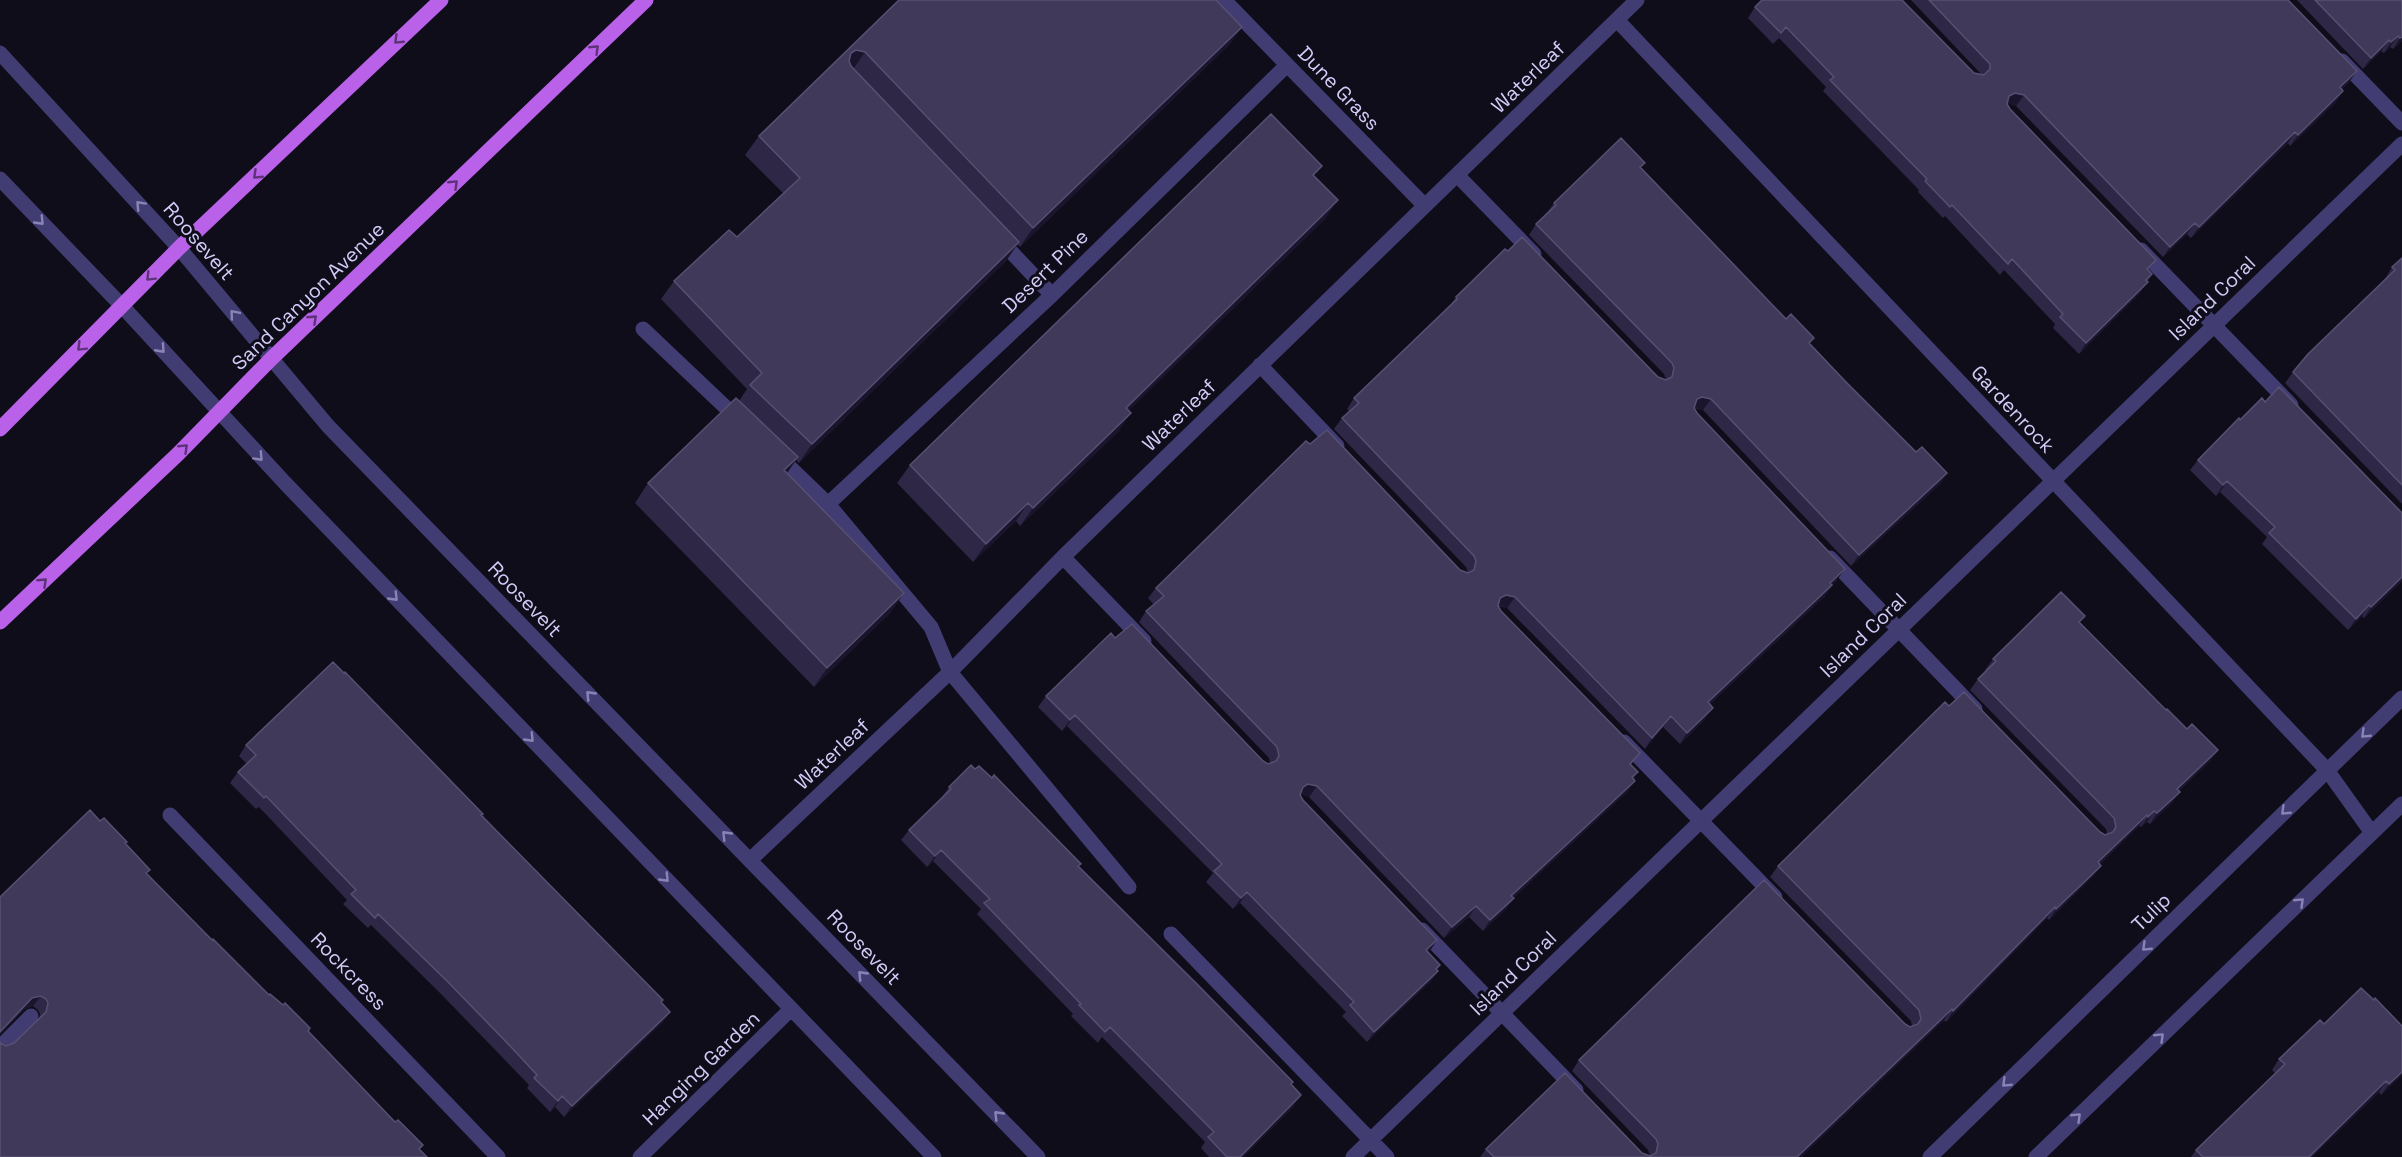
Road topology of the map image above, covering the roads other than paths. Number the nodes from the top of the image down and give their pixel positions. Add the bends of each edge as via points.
1 (441, 0) edge
2 (646, 0) edge
3 (1224, 0) edge
4 (1637, 0) edge
5 (1617, 20) junction
6 (2331, 49) edge
7 (0, 53) edge
8 (1287, 65) junction
9 (2402, 123) edge
10 (2402, 144) edge
11 (1457, 175) junction
12 (0, 179) edge
13 (1425, 206) junction
14 (986, 225) edge
15 (2132, 240) edge
16 (179, 248) junction
17 (1540, 261) edge
18 (1052, 295) junction
19 (122, 306) junction
20 (2214, 326) junction
21 (644, 329) dead end
22 (271, 360) junction
23 (1260, 365) junction
24 (219, 414) junction
25 (2304, 418) edge
26 (0, 429) edge
27 (753, 433) edge
28 (770, 448) edge
29 (1348, 457) edge
30 (2052, 482) junction
31 (828, 504) junction
32 (1817, 545) edge
33 (1063, 557) junction
34 (0, 622) edge
35 (1898, 630) junction
36 (1154, 652) edge
37 (950, 672) junction
38 (2402, 698) edge
39 (1982, 716) edge
40 (1617, 735) edge
41 (2327, 770) junction
42 (2402, 804) edge
43 (171, 815) dead end
44 (1700, 821) junction
45 (2372, 833) junction
46 (750, 860) junction
47 (1129, 887) dead end
48 (1782, 904) edge
49 (1414, 921) edge
50 (1171, 934) dead end
51 (791, 1009) junction
52 (1502, 1013) junction
53 (31, 1016) edge
54 (0, 1047) edge
55 (1584, 1098) edge
56 (1370, 1140) junction
57 (498, 1157) edge
58 (640, 1157) edge
59 (934, 1157) edge
60 (1038, 1157) edge
61 (1353, 1157) edge
62 (1387, 1157) edge
63 (1930, 1157) edge
64 (2036, 1157) edge

1 -> 16 main road
22 -> 2 main road, Sand Canyon Avenue
3 - 8 street, Dune Grass
4 - 5 street, Waterleaf
5 - 11 street, Waterleaf
5 - 30 street, Gardenrock
6 - 9 street
16 -> 7 street, Roosevelt
8 - 13 street, Dune Grass
8 - 18 street, Desert Pine
10 - 20 street, Island Coral
11 - 13 street, Waterleaf
11 - 17 street
12 -> 19 street
13 - 23 street, Waterleaf
14 - 18 street
15 - 20 street
16 -> 19 main road
22 -> 16 street, Roosevelt
18 - 31 street, Desert Pine
19 -> 24 street
19 -> 26 main road
20 - 25 street
20 - 30 street, Island Coral
21 - 27 street
22 - 24 main road, Sand Canyon Avenue
46 -> 22 street, Roosevelt via 328,426
23 - 29 street
23 - 33 street, Waterleaf
34 -> 24 main road, Sand Canyon Avenue
24 -> 51 street
28 - 31 street
30 - 35 street, Island Coral
30 - 41 street, Gardenrock
31 - 37 street via 931,627
32 - 35 street
33 - 36 street
33 - 37 street, Waterleaf
35 - 39 street
35 - 44 street, Island Coral
37 - 46 street, Waterleaf
37 - 47 street
38 -> 41 street, Tulip
40 - 44 street
41 - 45 street, Gardenrock
41 -> 63 street, Tulip
42 - 45 street
43 - 57 street, Rockcress
44 - 48 street
44 - 52 street, Island Coral
64 -> 45 street
60 -> 46 street, Roosevelt
49 - 52 street
50 - 56 street
51 - 58 street, Hanging Garden
51 - 59 street
52 - 55 street
52 - 56 street, Island Coral
53 - 54 street
56 - 61 street, Island Coral
56 - 62 street

